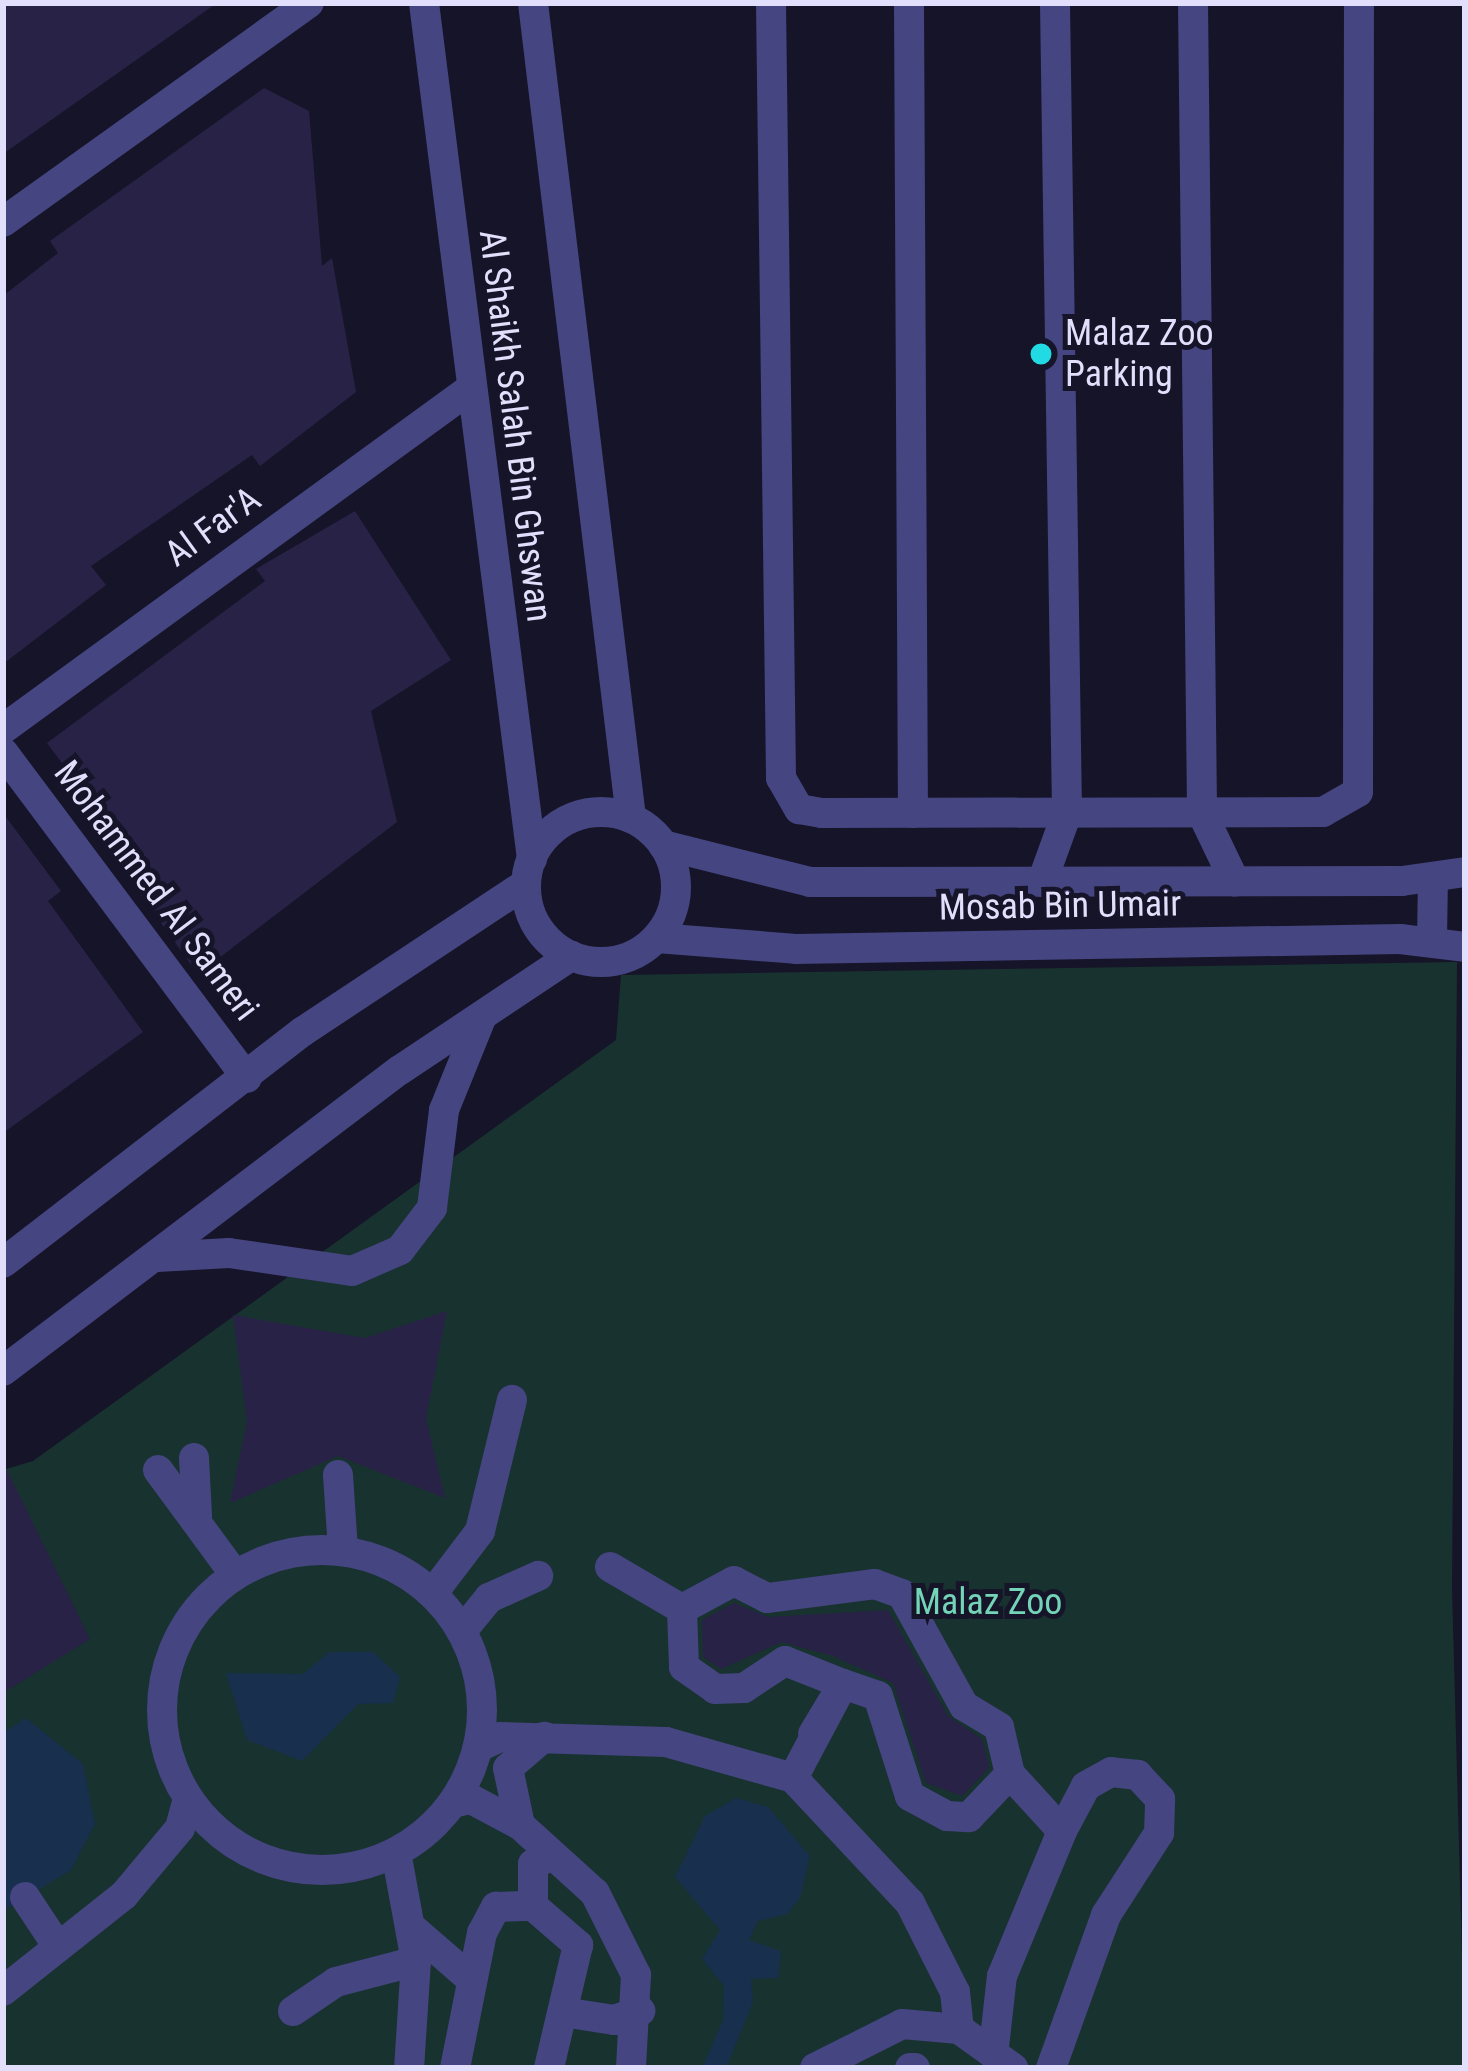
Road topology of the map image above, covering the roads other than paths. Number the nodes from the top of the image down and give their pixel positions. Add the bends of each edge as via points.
1 (310, 3) edge
2 (424, 3) edge
3 (533, 3) edge
4 (771, 3) edge
5 (910, 3) edge
6 (1055, 3) edge
7 (1193, 3) edge
8 (1359, 3) edge
9 (3, 222) edge
10 (470, 389) junction
11 (3, 729) edge
12 (3, 752) edge
13 (914, 813) junction
14 (1067, 813) junction
15 (1202, 813) junction
16 (631, 818) junction
17 (663, 845) junction
18 (529, 871) junction
19 (1465, 872) edge
20 (1432, 879) junction
21 (1042, 882) junction
22 (1235, 882) junction
23 (657, 938) junction
24 (1432, 940) junction
25 (1465, 947) edge
26 (571, 956) junction
27 (484, 1011) junction
28 (247, 1078) junction
29 (157, 1257) junction
30 (3, 1263) edge
31 (3, 1371) edge
32 (512, 1400) dead end
33 (194, 1458) dead end
34 (158, 1470) dead end
35 (338, 1475) dead end
36 (196, 1516) junction
37 (343, 1551) junction
38 (610, 1567) dead end
39 (235, 1575) junction
40 (538, 1576) dead end
41 (433, 1593) junction
42 (682, 1609) junction
43 (463, 1631) junction
44 (843, 1684) junction
45 (544, 1737) junction
46 (479, 1747) junction
47 (1010, 1774) junction
48 (793, 1778) junction
49 (188, 1799) junction
50 (453, 1803) junction
51 (520, 1825) junction
52 (1061, 1832) junction
53 (396, 1852) junction
54 (552, 1856) junction
55 (26, 1897) dead end
56 (533, 1906) junction
57 (412, 1927) junction
58 (58, 1947) junction
59 (416, 1961) junction
60 (472, 1980) junction
61 (3, 1991) edge
62 (293, 2011) dead end
63 (640, 2011) junction
64 (562, 2012) junction
65 (417, 2023) junction
66 (959, 2029) junction
67 (457, 2057) edge
68 (1003, 2057) edge
69 (409, 2068) edge
70 (549, 2068) edge
71 (631, 2068) edge
72 (815, 2068) edge
73 (1053, 2068) edge

1 - 9 street
2 - 10 street, Al Shaikh Salah Bin Ghswan
3 - 16 street, Al Shaikh Salah Bin Ghswan
4 - 13 street via 781,778 810,812
5 - 13 street
6 - 14 street
7 - 15 street
8 - 15 street via 1363,779 1337,810
10 - 11 street, Al Far'A
10 - 18 street, Al Shaikh Salah Bin Ghswan
12 - 28 street, Mohammed Al Sameri
13 - 14 street
14 - 15 street
14 - 21 street
15 - 22 street
16 - 17 street, Mosab Bin Umair
16 - 18 street via 573,819
17 - 21 street, Mosab Bin Umair via 810,882
17 - 23 street via 675,902
18 - 26 street via 538,927
18 - 28 street
19 - 20 street, Mosab Bin Umair
20 - 22 street, Mosab Bin Umair
20 - 24 street
21 - 22 street, Mosab Bin Umair
23 - 24 street, Mosab Bin Umair via 796,950
23 - 26 street, Mosab Bin Umair via 617,961
24 - 25 street, Mosab Bin Umair
26 - 27 street
27 - 29 street
27 - 29 street via 444,1110 432,1208 400,1250 352,1271 229,1253
28 - 30 street
29 - 31 street
32 - 41 street via 480,1531
33 - 36 street
34 - 36 street
35 - 37 street
36 - 39 street
37 - 39 street via 305,1550
37 - 41 street
38 - 42 street
39 - 49 street via 189,1619 164,1677 164,1740
40 - 43 street via 489,1598
41 - 43 street
42 - 44 street via 684,1667 715,1690 744,1688 785,1661
42 - 47 street via 734,1581 767,1598 875,1584 902,1594 964,1706 999,1727
43 - 46 street via 483,1707
44 - 47 street via 878,1696 910,1796 946,1816 969,1817
44 - 48 street
45 - 46 street
45 - 48 street via 666,1742
45 - 51 street via 508,1768
46 - 50 street
47 - 52 street
48 - 66 street via 910,1904 955,1992
49 - 53 street via 236,1845 282,1864 332,1870
49 - 58 street via 180,1828 124,1895
50 - 51 street via 471,1798
50 - 53 street
51 - 54 street
52 - 68 street via 1002,1976
52 - 73 street via 1086,1786 1111,1772 1138,1775 1160,1799 1159,1833 1106,1915
53 - 57 street
54 - 56 street via 533,1864
54 - 63 street via 624,1938
55 - 58 street
56 - 60 street via 496,1907
56 - 64 street via 578,1945
57 - 59 street
57 - 60 street
58 - 61 street
59 - 62 street via 336,1982
59 - 65 street
60 - 67 street
63 - 64 street via 614,2020
63 - 71 street
64 - 70 street
65 - 67 street
65 - 69 street
66 - 68 street
66 - 72 street via 875,2030

